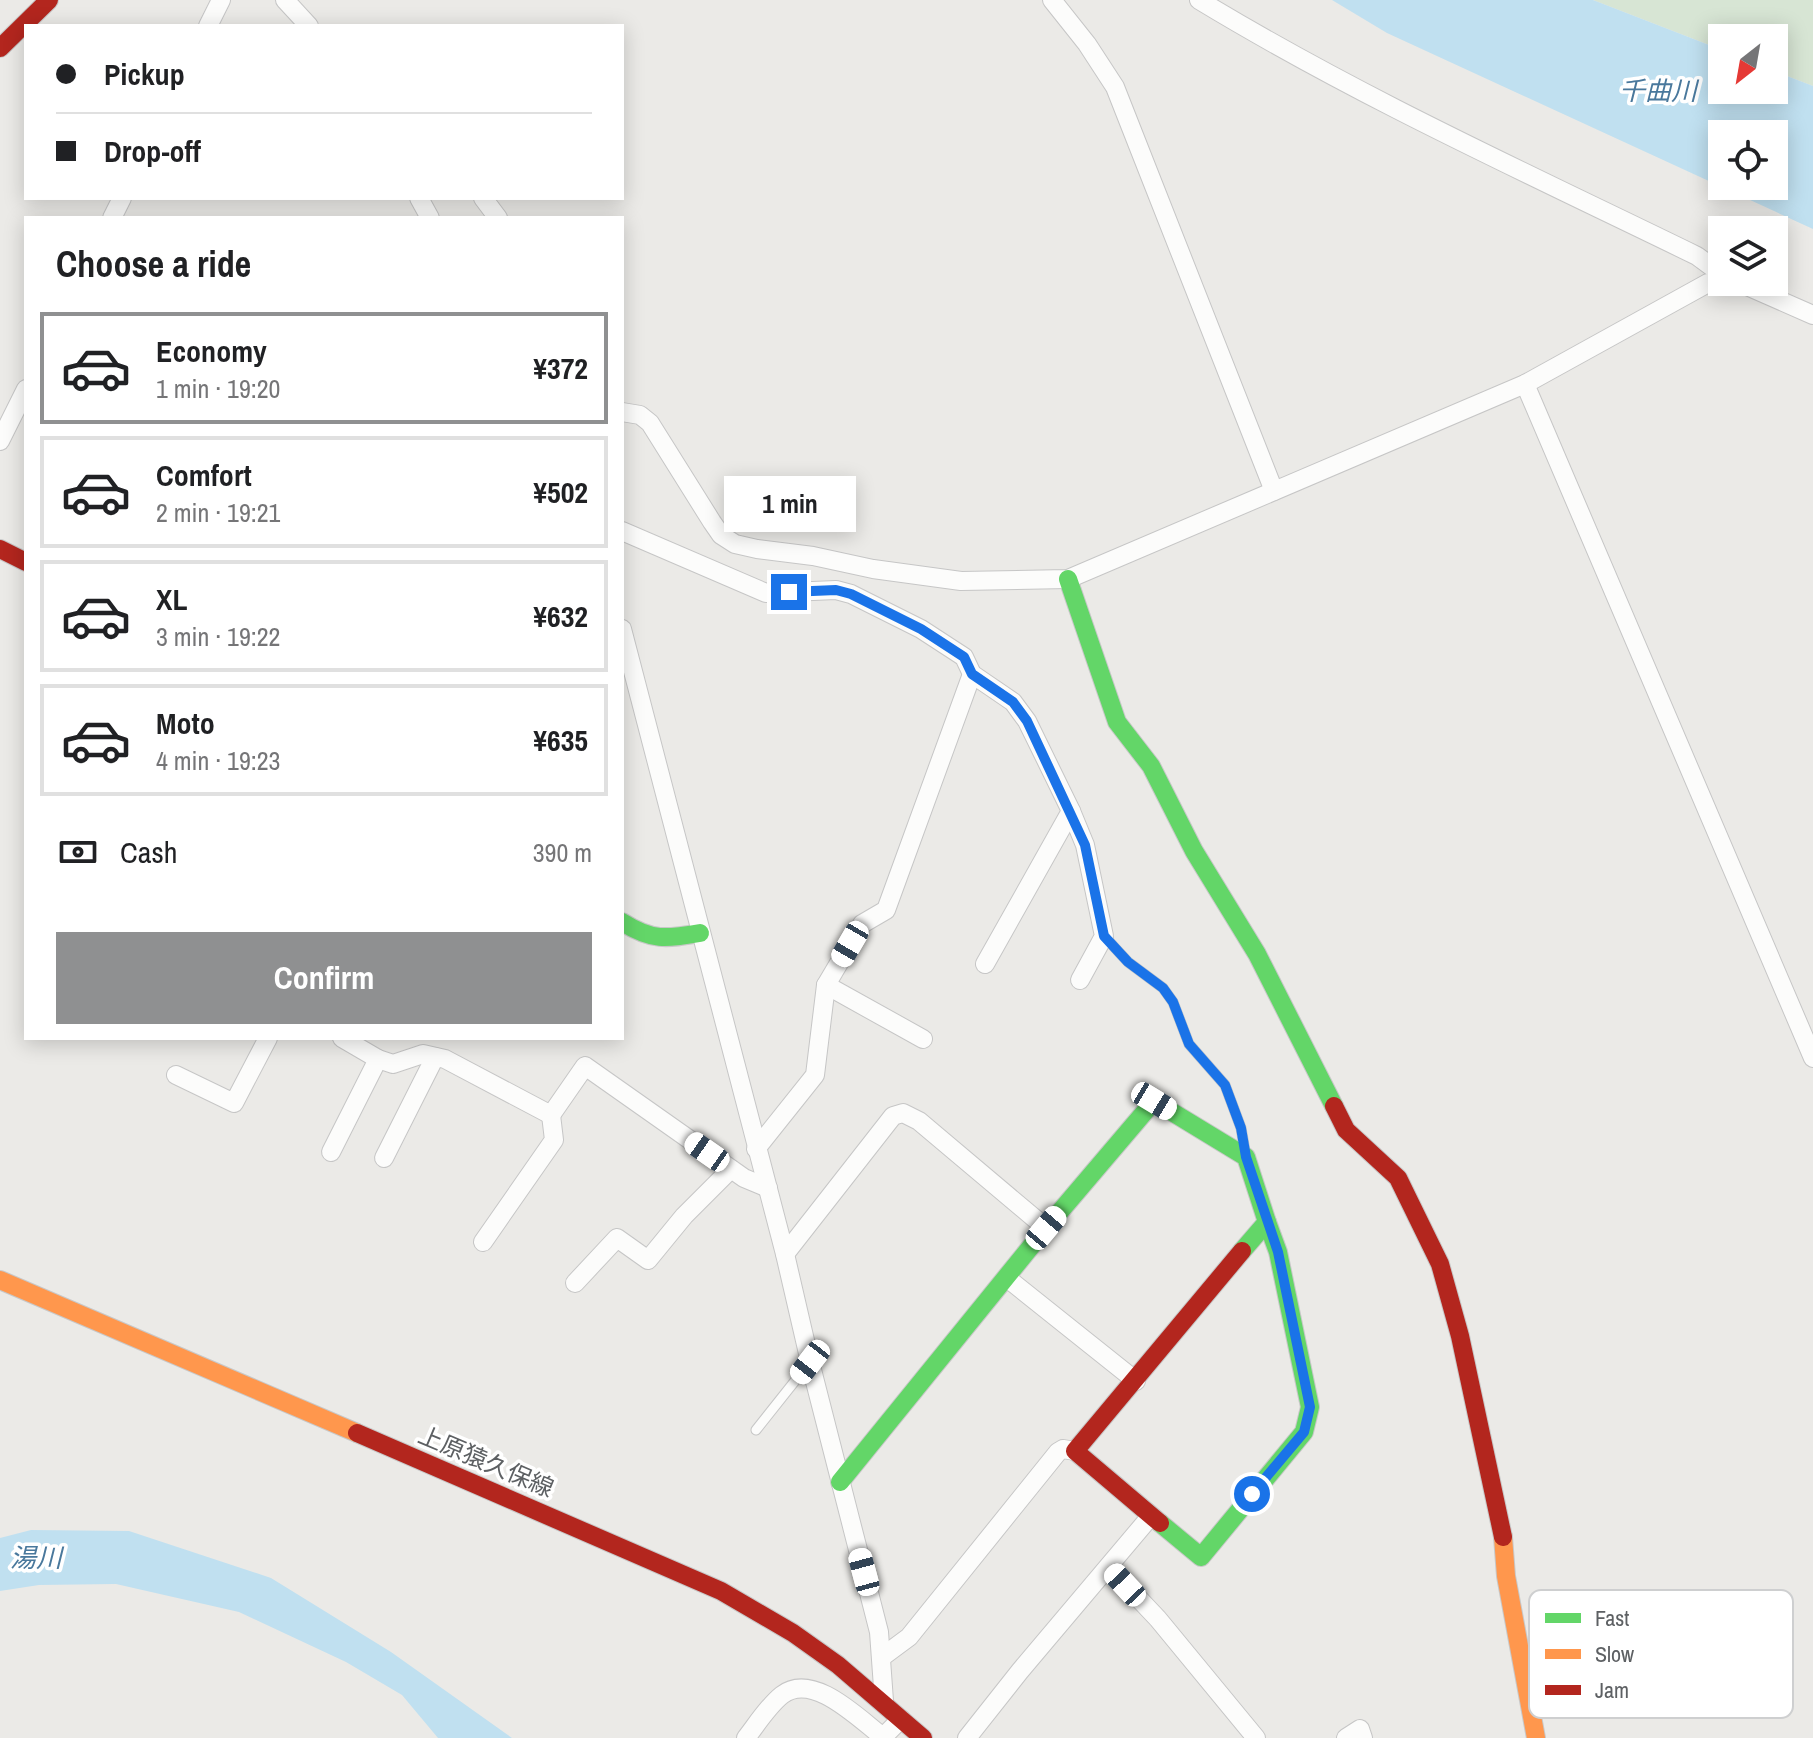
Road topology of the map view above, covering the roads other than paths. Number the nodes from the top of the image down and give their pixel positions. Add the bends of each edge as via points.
1 (49, 0) edge
2 (221, 0) edge
3 (285, 0) edge
4 (1052, 0) edge
5 (1199, 0) edge
6 (24, 24) edge
7 (24, 24) edge
8 (209, 24) edge
9 (307, 24) edge
10 (0, 48) edge
11 (1708, 264) edge
12 (1708, 283) edge
13 (1766, 296) edge
14 (1813, 315) edge
15 (1525, 384) junction
16 (24, 393) edge
17 (624, 412) edge
18 (0, 441) edge
19 (1274, 491) junction
20 (624, 532) edge
21 (0, 549) edge
22 (24, 561) edge
23 (1068, 579) junction
24 (624, 636) edge
25 (972, 674) junction
26 (1071, 811) junction
27 (624, 923) edge
28 (700, 933) junction
29 (1104, 936) junction
30 (985, 964) dead end
31 (1080, 980) dead end
32 (826, 985) junction
33 (923, 1039) dead end
34 (267, 1040) edge
35 (345, 1040) edge
36 (435, 1057) junction
37 (1813, 1058) edge
38 (378, 1059) junction
39 (176, 1075) dead end
40 (551, 1115) junction
41 (756, 1149) junction
42 (331, 1152) dead end
43 (1246, 1157) junction
44 (384, 1158) dead end
45 (731, 1169) junction
46 (768, 1188) junction
47 (1267, 1222) junction
48 (1046, 1228) junction
49 (483, 1242) dead end
50 (785, 1254) junction
51 (1007, 1278) junction
52 (0, 1280) edge
53 (575, 1283) dead end
54 (810, 1362) junction
55 (1136, 1381) junction
56 (756, 1430) dead end
57 (1075, 1451) junction
58 (840, 1482) junction
59 (1150, 1517) junction
60 (1109, 1567) junction
61 (882, 1657) junction
62 (1529, 1700) edge
63 (884, 1701) junction
64 (1532, 1718) edge
65 (901, 1719) junction
66 (746, 1738) edge
67 (884, 1738) edge
68 (923, 1738) edge
69 (967, 1738) edge
70 (1256, 1738) edge
71 (1346, 1738) edge
72 (1363, 1738) edge
73 (1536, 1738) edge

1 - 7 main road
2 - 8 street
3 - 9 street
4 - 19 street via 1115,87
5 - 11 street via 1471,148
6 - 10 main road
12 - 15 street
13 - 14 street
15 - 19 street
15 - 37 street
16 - 18 street
17 - 23 street via 650,423 721,535 735,544 961,581
19 - 23 street
20 - 25 street via 766,593 851,594 964,657
21 - 22 main road
23 - 62 main road via 1117,722 1151,766 1194,851 1257,954 1346,1130 1398,1178 1440,1264 1502,1524
24 - 28 street
25 - 26 street via 1013,702 1027,721
25 - 32 street via 886,910 862,924
26 - 29 street via 1085,845
26 - 30 street
27 - 28 main road via 649,938
28 - 41 street
29 - 31 street
29 - 43 lane via 1173,1002 1189,1044 1225,1085
32 - 33 street
32 - 41 street via 815,1075
34 - 39 street via 234,1103
35 - 38 street
36 - 38 street via 423,1054 393,1064
36 - 40 street
36 - 44 street
38 - 42 street
40 - 45 street via 585,1066
40 - 49 street via 554,1140
41 - 46 street
43 - 47 main road
43 - 48 main road via 1154,1101
45 - 46 street
45 - 53 street via 648,1260 617,1238
46 - 50 street
47 - 55 main road
47 - 59 main road via 1310,1407 1304,1432 1201,1557
48 - 50 street via 903,1113 893,1116
48 - 51 main road
50 - 54 street
51 - 55 street
51 - 58 main road
52 - 63 main road, 上原猿久保線 via 696,1578 783,1624
54 - 56 lane
54 - 58 street
55 - 57 main road
57 - 59 main road
57 - 61 street via 1058,1452 909,1637
58 - 61 street
59 - 60 street
60 - 69 street
60 - 70 street
61 - 63 street
63 - 65 main road, 上原猿久保線
64 - 73 main road
65 - 67 street
65 - 68 main road, 上原猿久保線
66 - 67 street via 780,1697 804,1688 829,1696
71 - 72 street via 1360,1729

